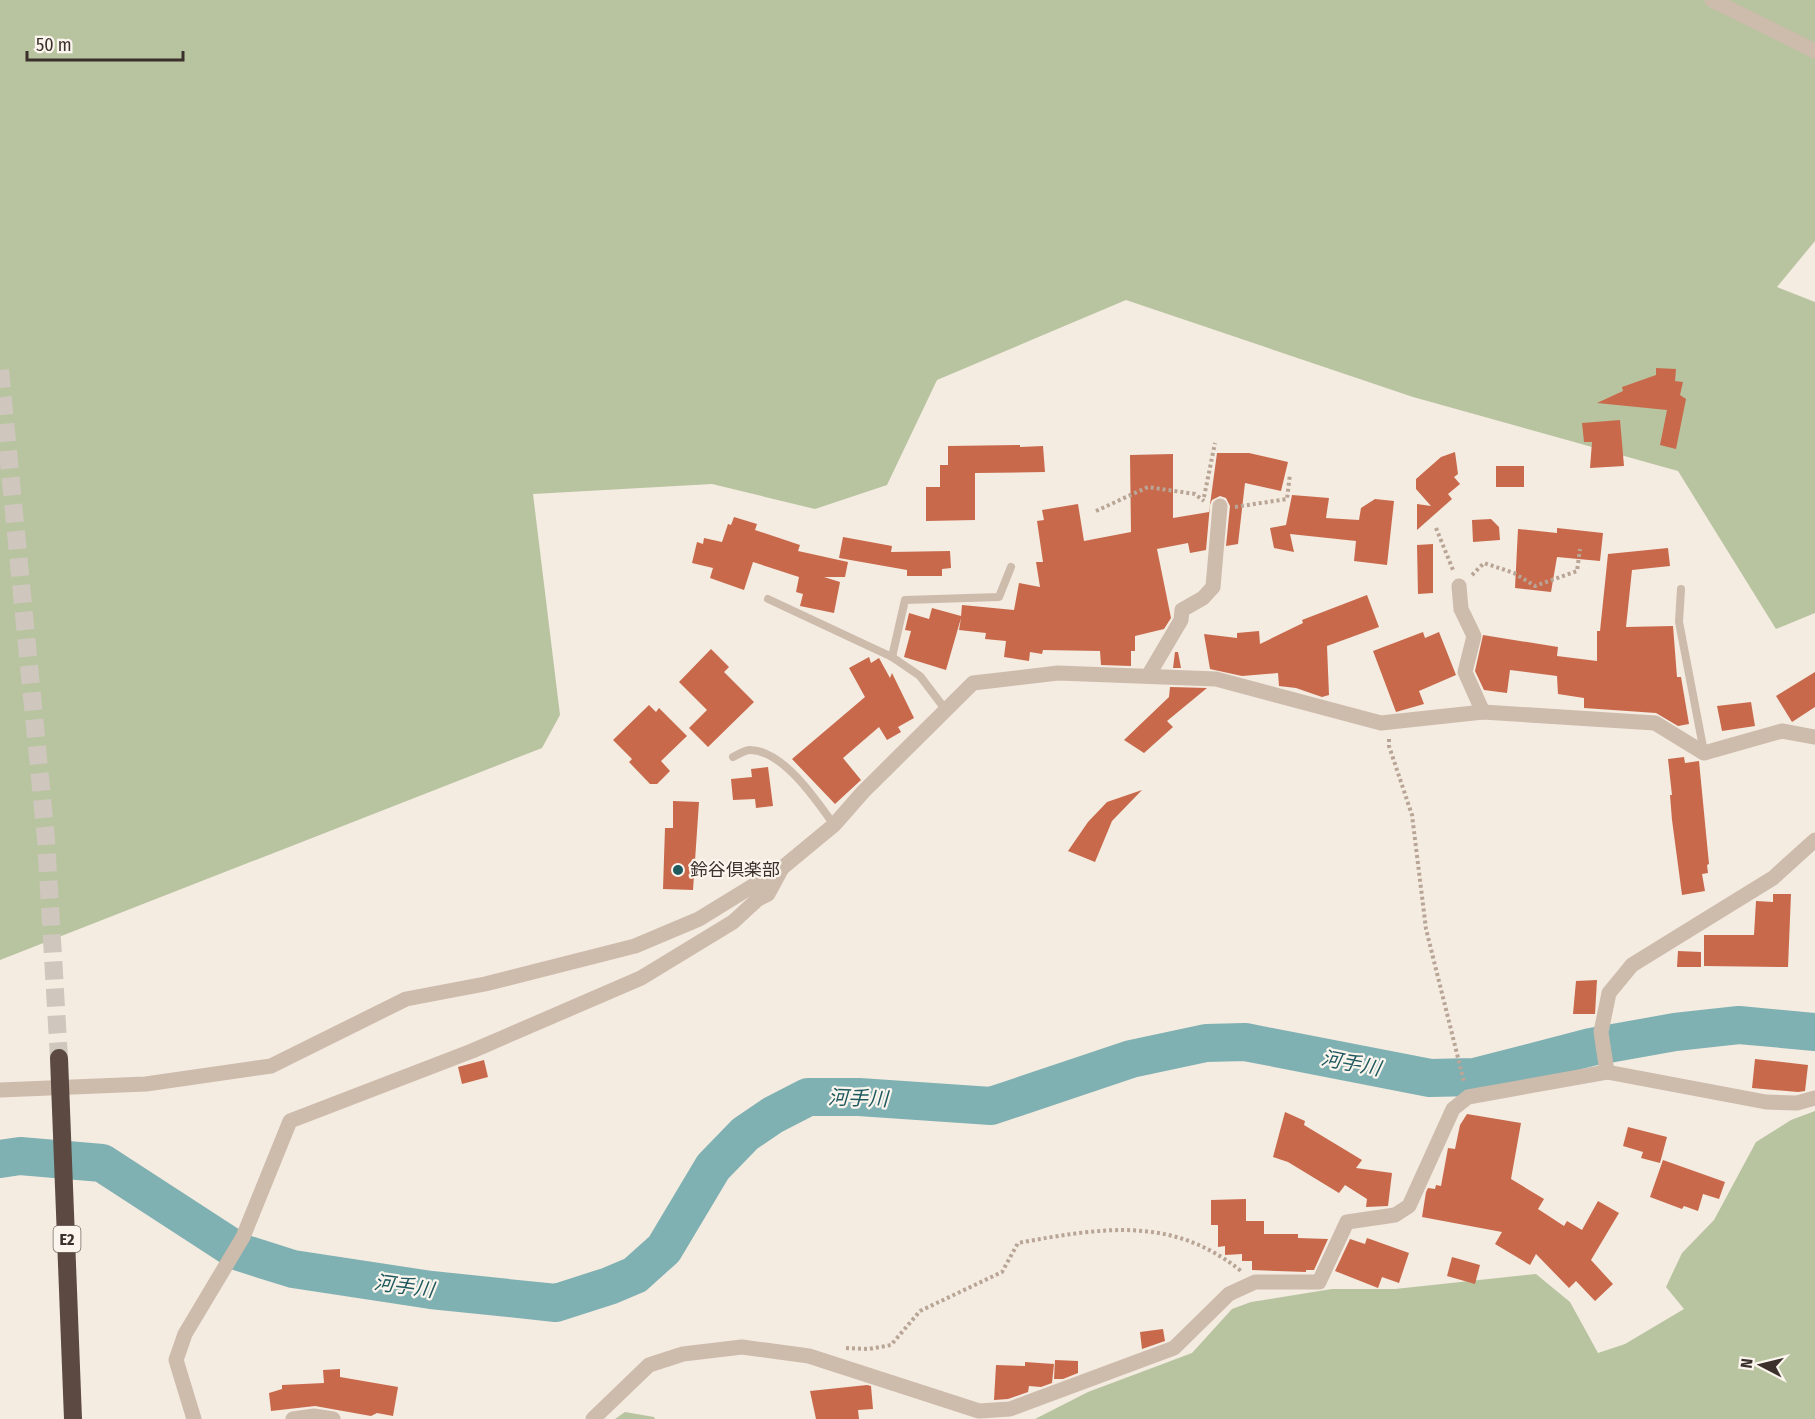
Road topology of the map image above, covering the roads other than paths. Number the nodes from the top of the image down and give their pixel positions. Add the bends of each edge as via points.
1 (1712, 0) edge
2 (1815, 51) edge
3 (1220, 506) road end
4 (1011, 567) dead end
5 (1459, 586) road end
6 (1681, 589) dead end
7 (768, 599) dead end
8 (892, 657) junction
9 (1148, 676) junction
10 (945, 709) junction
11 (1483, 712) junction
12 (1815, 737) edge
13 (1704, 753) junction
14 (733, 757) dead end
15 (834, 825) junction
16 (1815, 840) edge
17 (782, 868) junction
18 (59, 1058) tunnel mouth
19 (1607, 1072) junction
20 (0, 1089) edge
21 (1815, 1098) edge
22 (73, 1419) edge
23 (194, 1419) edge
24 (293, 1419) edge
25 (333, 1419) edge
26 (593, 1419) edge

1 - 2 street
3 - 9 street via 1213,587 1182,610
4 - 8 lane via 999,597 905,600
5 - 11 street via 1461,609 1474,636 1466,672
6 - 13 lane via 1679,622
7 - 8 lane
8 - 10 lane via 920,676
9 - 10 street via 1058,673 973,683
9 - 11 street via 1216,679 1381,723
10 - 15 street
11 - 13 street via 1655,723
12 - 13 street via 1782,731
14 - 15 lane via 748,750 771,754 812,793
15 - 17 street
16 - 19 street via 1773,878 1632,965 1609,993 1601,1032
17 - 20 street via 699,920 635,946 485,984 406,999 271,1066 146,1084
17 - 23 street via 768,894 733,922 641,978 472,1052 290,1121 243,1237 185,1334 176,1360
18 - 22 highway, E2
19 - 21 street via 1766,1102 1797,1103
19 - 26 street via 1468,1097 1453,1109 1409,1206 1395,1215 1347,1222 1319,1282 1255,1282 1229,1294 1174,1348 1010,1409 979,1411 809,1356 742,1347 683,1354 649,1365
24 - 25 street

